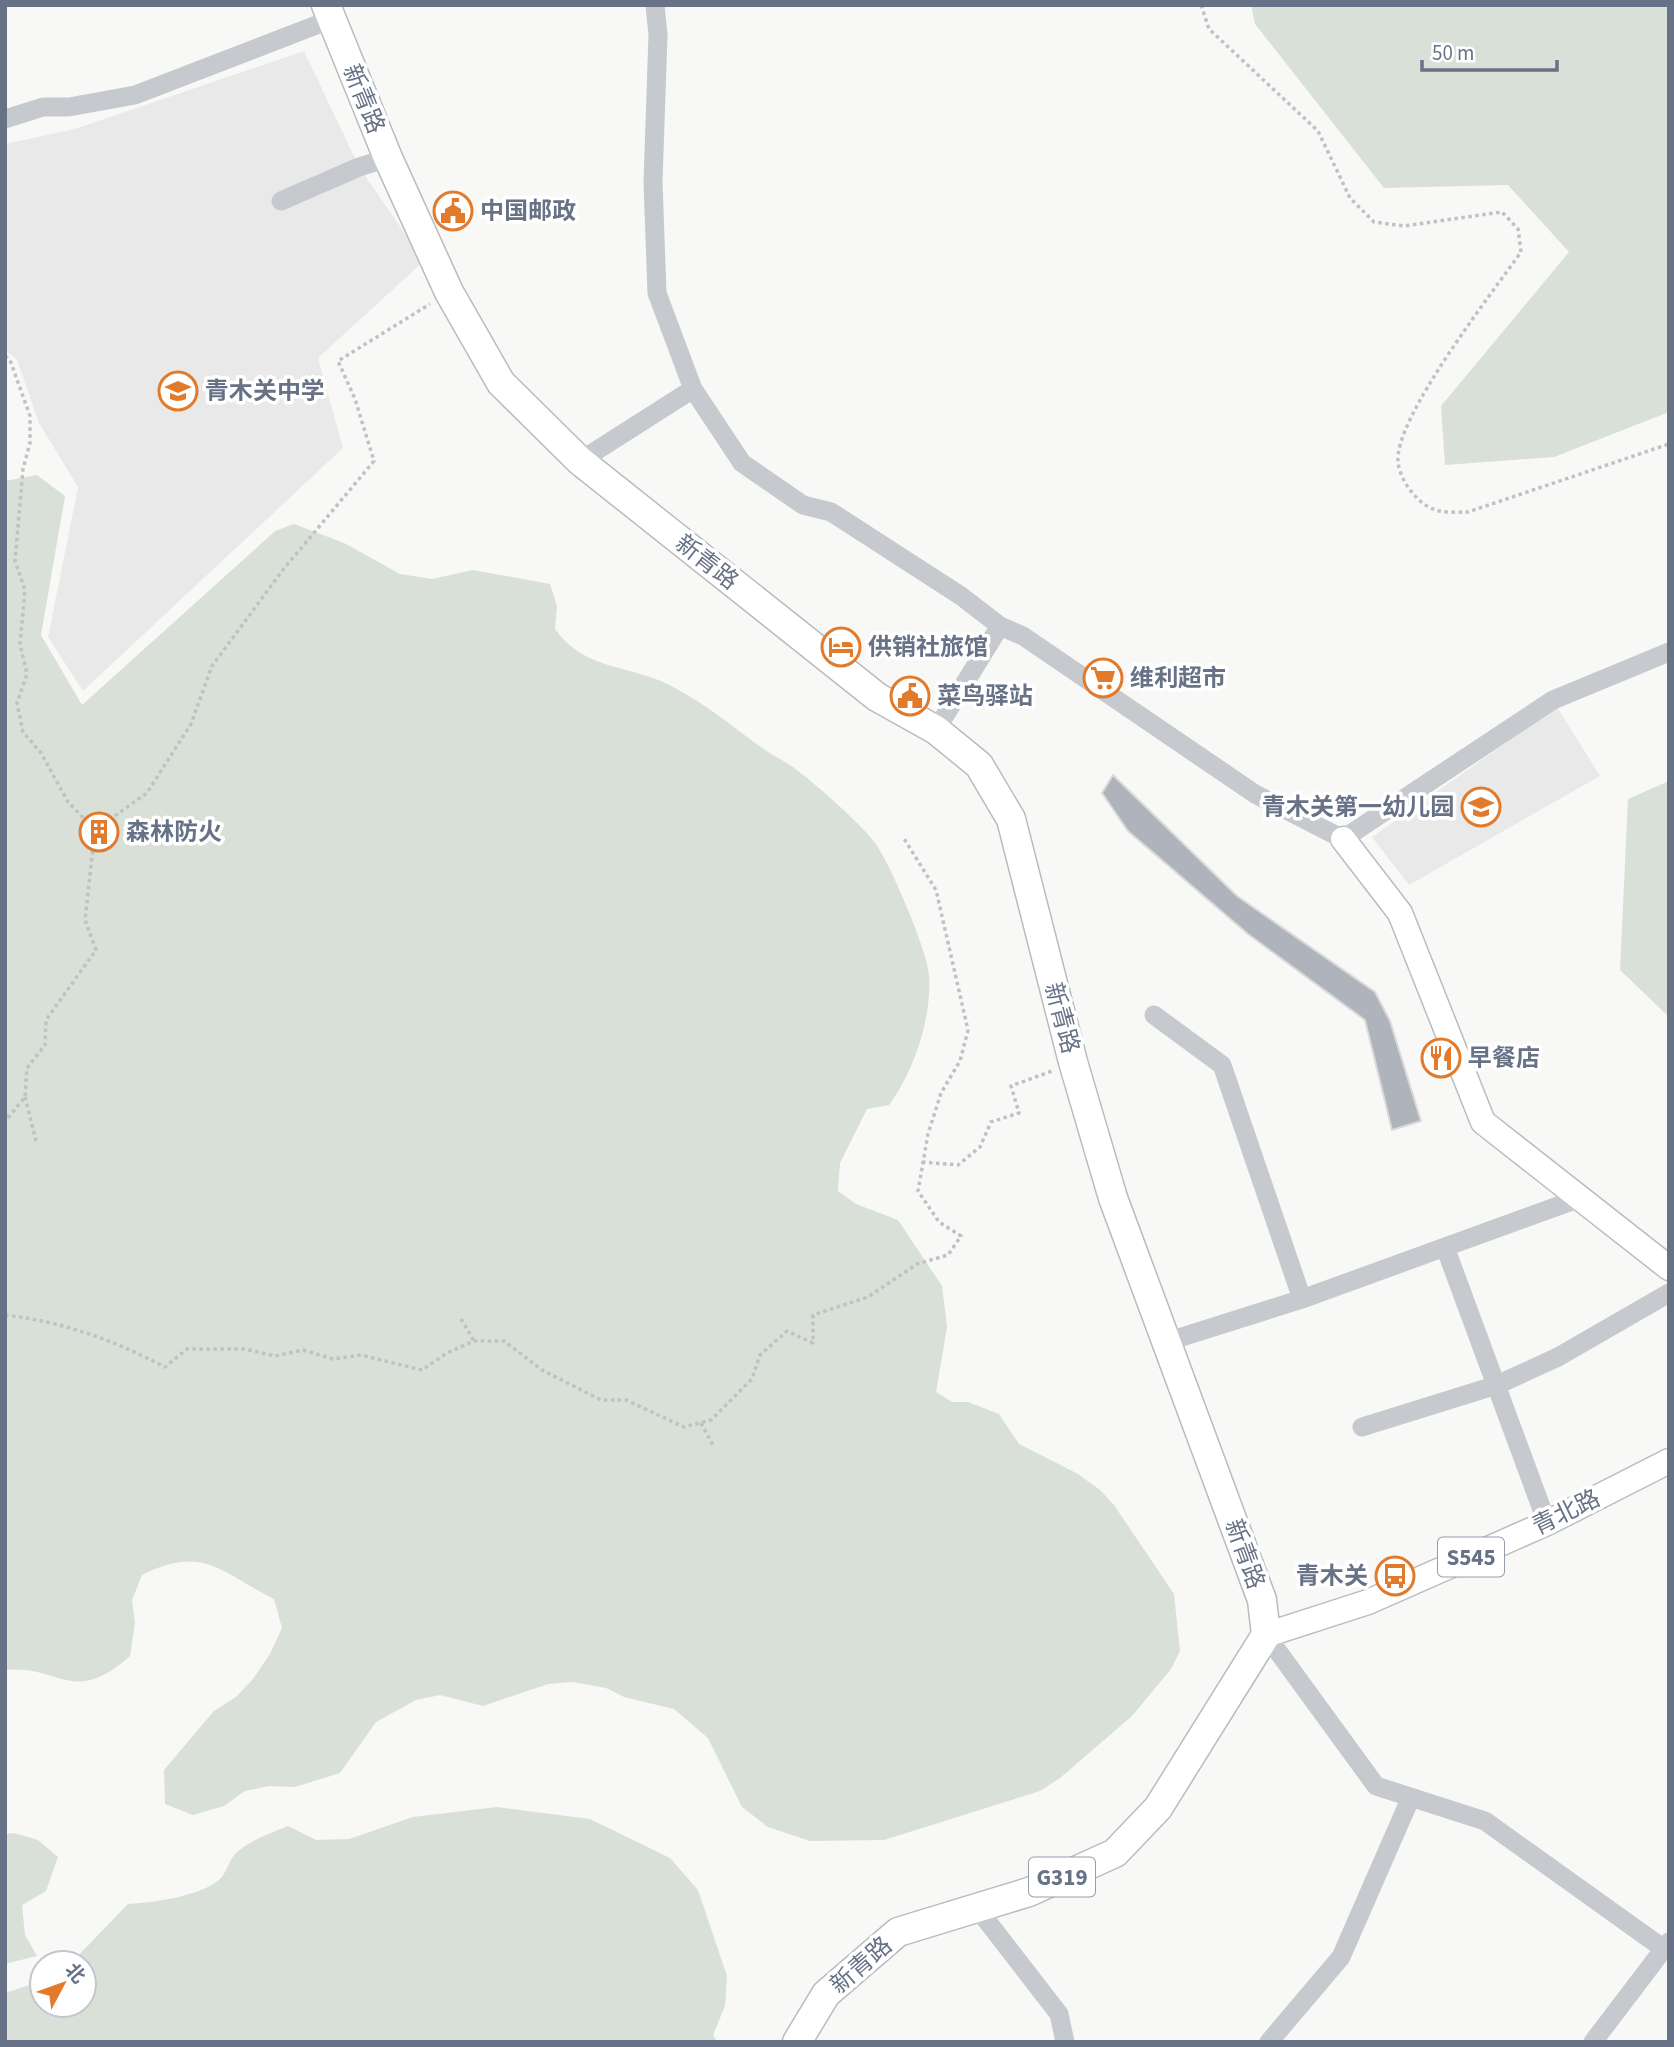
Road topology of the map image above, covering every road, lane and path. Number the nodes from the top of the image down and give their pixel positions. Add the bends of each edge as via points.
1 (655, 5) edge
2 (1201, 5) edge
3 (329, 12) edge
4 (5, 119) edge
5 (388, 158) junction
6 (281, 201) dead end
7 (449, 292) junction
8 (5, 356) edge
9 (693, 389) junction
10 (1669, 444) edge
11 (580, 461) junction
12 (1000, 626) junction
13 (1669, 652) edge
14 (936, 730) junction
15 (95, 830) junction
16 (903, 837) dead end
17 (1343, 839) junction
18 (1154, 1015) dead end
19 (1073, 1062) junction
20 (25, 1097) junction
21 (5, 1114) edge
22 (36, 1141) dead end
23 (922, 1162) junction
24 (1580, 1198) junction
25 (1445, 1247) junction
26 (1669, 1268) edge
27 (1669, 1293) edge
28 (1302, 1299) junction
29 (5, 1315) edge
30 (461, 1319) dead end
31 (474, 1341) junction
32 (1166, 1342) junction
33 (1497, 1385) junction
34 (701, 1423) junction
35 (1362, 1427) dead end
36 (714, 1447) dead end
37 (1669, 1461) edge
38 (1547, 1523) junction
39 (1266, 1635) junction
40 (1411, 1797) junction
41 (977, 1908) junction
42 (1666, 1945) edge
43 (797, 2042) edge
44 (1065, 2042) edge
45 (1269, 2042) edge
46 (1593, 2042) edge

1 - 9 street via 659,35 653,182 657,293
2 - 10 path via 1209,29 1318,131 1350,198 1374,222 1404,226 1502,212 1518,229 1521,252 1405,426 1398,462 1410,492 1435,510 1468,512
3 - 4 street via 135,95 43,107
3 - 5 highway, 新青路
5 - 6 street
5 - 7 highway, 新青路
7 - 11 highway, 新青路 via 501,383
7 - 15 path via 338,361 374,461 282,571 212,666 191,724 147,793
8 - 15 path via 30,416 15,561 25,590 20,644 27,674 17,703 23,732 41,753 68,802
9 - 11 street
9 - 12 street via 742,463 803,505 831,512
11 - 14 highway, 新青路 via 877,697
12 - 14 street
12 - 17 street via 1023,636 1255,794
13 - 17 street via 1553,700
14 - 19 highway, 新青路 via 979,765 1011,819
15 - 20 path via 85,920 96,950 46,1020 45,1045 27,1068
16 - 23 path via 936,890 968,1030 960,1061 941,1093
17 - 24 main road via 1400,913 1483,1122
18 - 28 street via 1222,1065
19 - 23 path via 1012,1086 1019,1112 991,1122 980,1147 958,1165
19 - 32 highway, 新青路 via 1113,1198
20 - 21 path via 7,1119
20 - 22 path
23 - 34 path via 918,1191 939,1222 961,1236 948,1255 917,1264 868,1297 813,1315 813,1343 787,1331 760,1354 752,1379 711,1420
24 - 25 street
24 - 26 main road
25 - 28 street
25 - 33 street
27 - 33 street via 1558,1357
28 - 32 street
29 - 31 path via 79,1328 165,1367 187,1349 245,1349 275,1356 303,1350 332,1359 362,1355 422,1370
30 - 31 path
31 - 34 path via 504,1341 542,1370 601,1400 626,1401 684,1427
32 - 39 highway, 新青路 via 1262,1600
33 - 35 street
33 - 38 street
34 - 36 path
37 - 38 main road, 青北路 / S545
38 - 39 main road, 青北路 / S545 via 1368,1602
39 - 40 street via 1376,1786
39 - 41 highway, 新青路 / G319 via 1158,1808 1115,1853 1029,1892
40 - 42 street via 1485,1821
40 - 45 street via 1341,1958
41 - 43 highway, 新青路 / G319 via 898,1933 826,1994
41 - 44 street via 1059,2014
42 - 46 street

